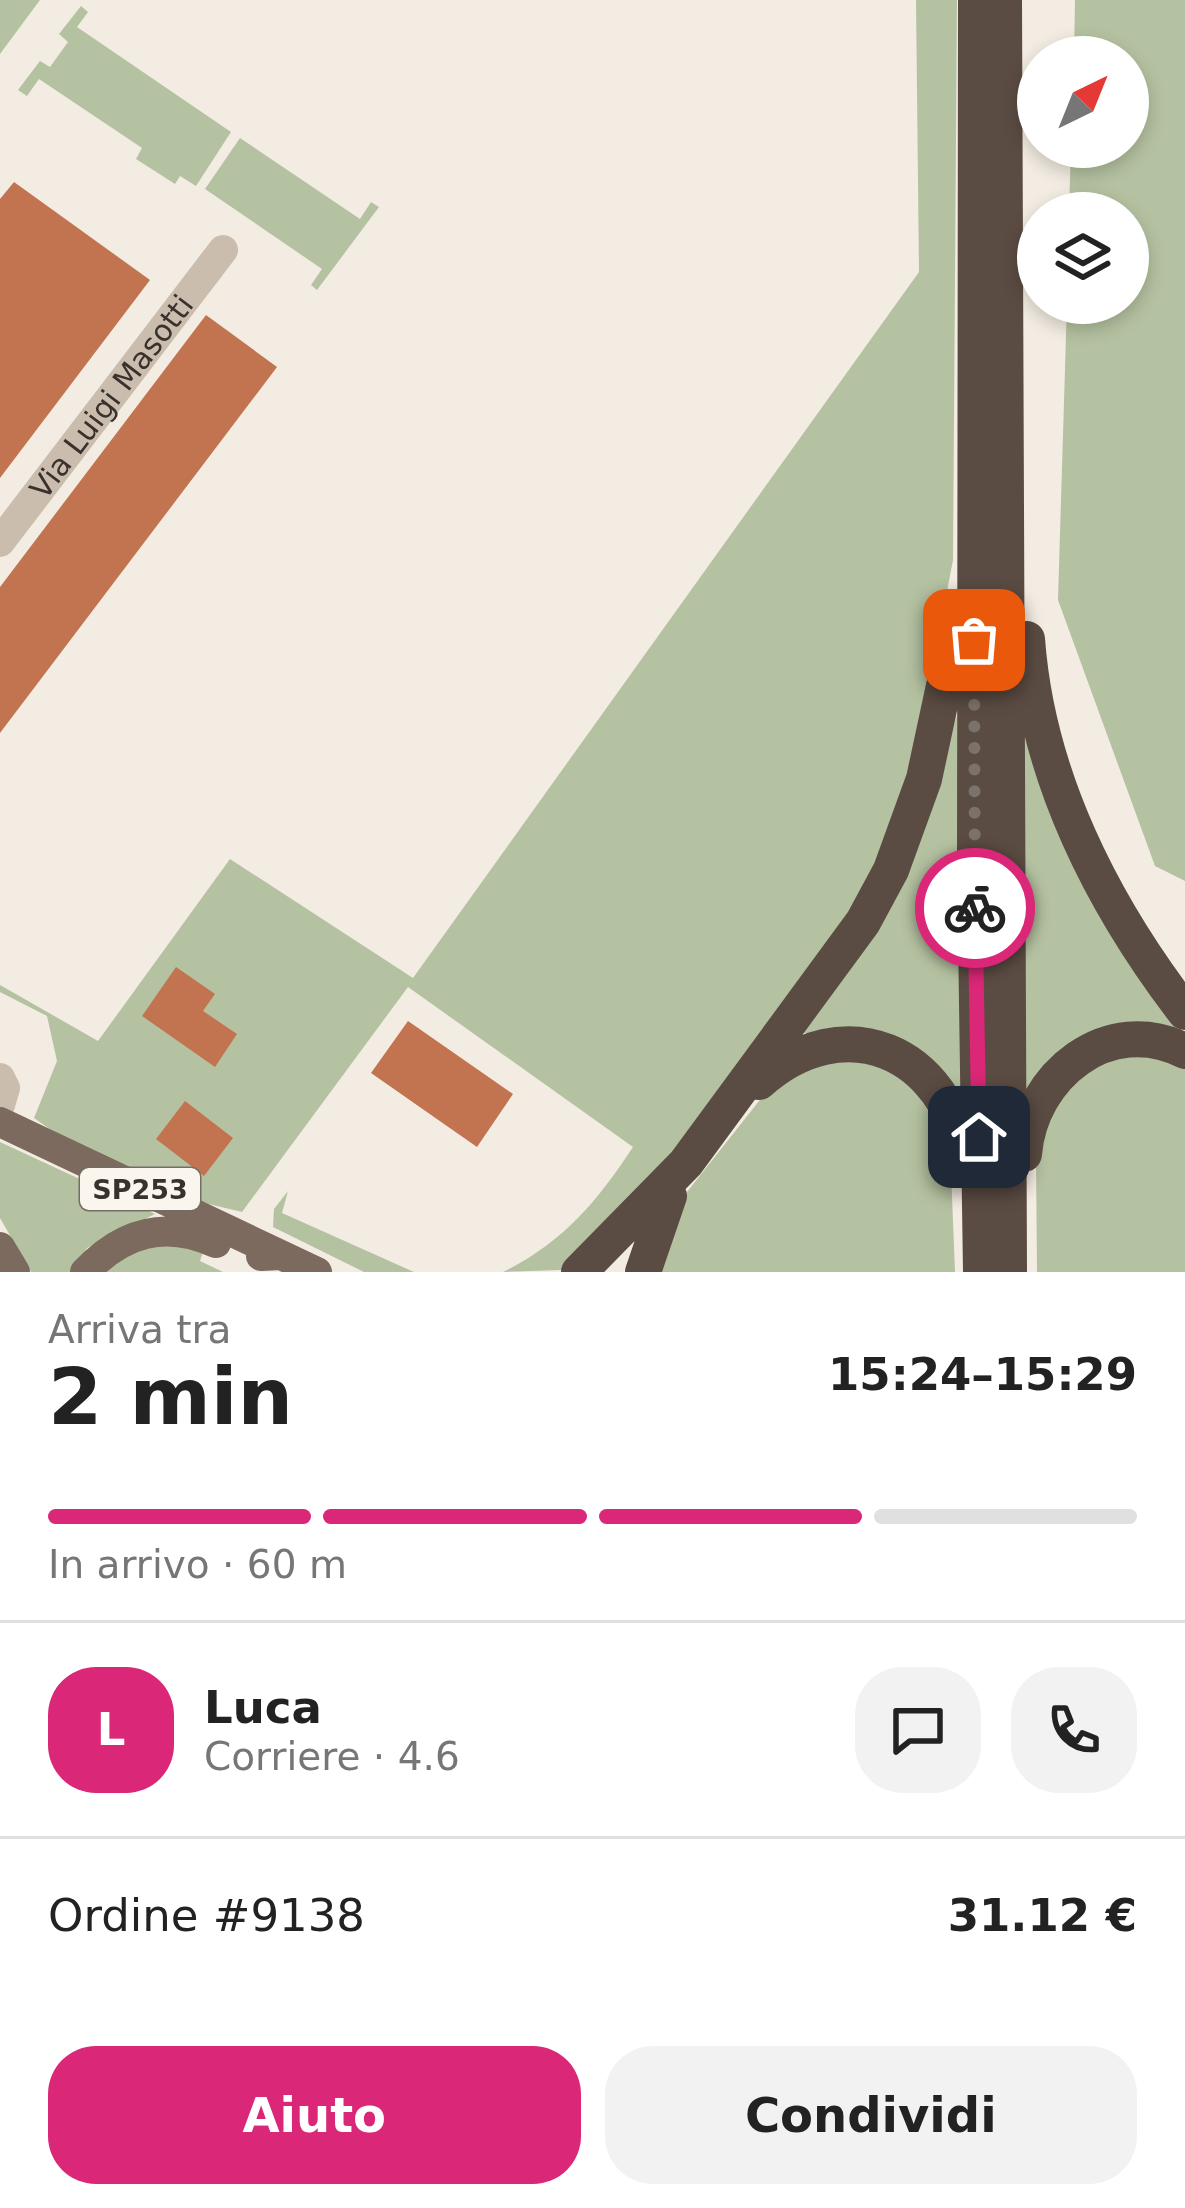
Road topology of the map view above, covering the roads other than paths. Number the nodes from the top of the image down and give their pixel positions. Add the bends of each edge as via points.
1 (976, 0) edge
2 (1004, 0) edge
3 (1005, 240) junction
4 (223, 250) dead end
5 (0, 542) edge
6 (974, 548) junction
7 (1185, 1012) edge
8 (1185, 1051) edge
9 (0, 1078) edge
10 (0, 1105) edge
11 (725, 1113) junction
12 (0, 1122) edge
13 (686, 1163) junction
14 (0, 1247) edge
15 (281, 1255) junction
16 (15, 1272) edge
17 (86, 1272) edge
18 (317, 1272) edge
19 (579, 1272) edge
20 (643, 1272) edge
21 (970, 1272) edge
22 (981, 1272) edge
23 (1010, 1272) edge
24 (1024, 1272) edge

1 - 6 highway
2 - 3 highway
3 - 7 highway via 1022,399 1029,674 1043,737 1102,888
3 - 23 highway
4 - 5 lane, Via Luigi Masotti
6 - 11 highway via 924,779 891,870 827,977
6 - 22 highway
8 - 24 highway via 1116,1040 1079,1056 1047,1088 1026,1133
9 - 10 lane
11 - 13 highway
11 - 21 highway via 776,1067 816,1048 856,1043 910,1064 952,1112 961,1138
12 - 15 main road, SP253
13 - 19 highway
13 - 20 highway
14 - 16 main road
15 - 17 main road, SP253 via 249,1257 189,1230 150,1231 111,1246
15 - 18 main road, SP253

